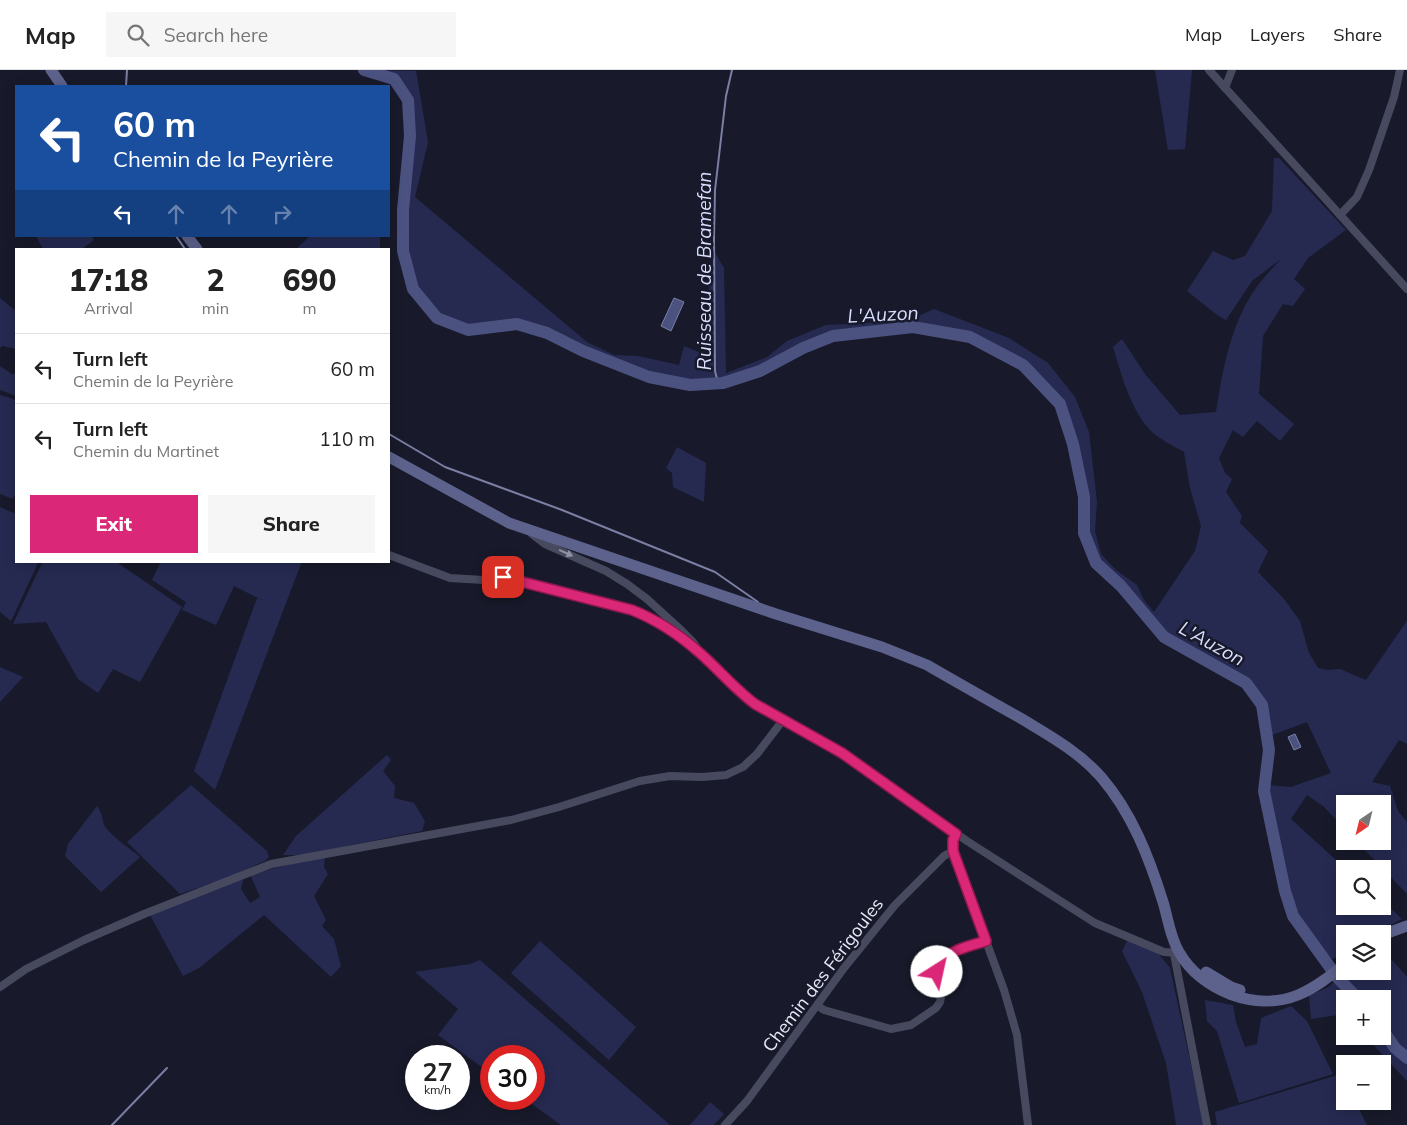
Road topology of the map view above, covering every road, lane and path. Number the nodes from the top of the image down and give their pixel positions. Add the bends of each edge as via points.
1 (51, 70) edge
2 (1209, 70) edge
3 (1232, 70) edge
4 (1400, 70) edge
5 (61, 85) edge
6 (1225, 88) junction
7 (1340, 215) junction
8 (189, 237) edge
9 (197, 248) edge
10 (1407, 289) edge
11 (390, 458) edge
12 (524, 529) junction
13 (390, 555) edge
14 (700, 654) junction
15 (783, 720) junction
16 (956, 834) junction
17 (953, 851) junction
18 (1407, 926) edge
19 (1391, 932) edge
20 (1407, 933) edge
21 (1391, 939) edge
22 (986, 941) junction
23 (1179, 951) junction
24 (1336, 971) edge
25 (1313, 987) junction
26 (0, 988) edge
27 (818, 1006) junction
28 (725, 1125) edge
29 (1028, 1125) edge
30 (1207, 1125) edge

1 - 5 main road
2 - 6 street
3 - 6 street
4 - 7 street via 1369,170 1357,197
6 - 7 street
7 - 10 street
8 - 9 main road
11 - 12 main road via 492,515
12 -> 14 street via 545,544 606,571 647,599 693,642
12 - 23 main road via 903,654 927,664 1078,754 1101,777 1129,817 1141,841
13 - 14 street via 450,578 484,580 503,577 632,610 660,623
14 - 15 street via 742,694
15 - 16 street via 842,753
15 - 26 street via 758,754 743,767 726,775 640,780 511,820 271,864 144,914 59,952 26,969
16 - 17 street
16 - 23 street via 1095,923 1164,952
17 - 22 street
17 - 27 street, Chemin des Férigoules via 895,904
18 - 19 main road
20 - 21 main road
22 - 27 street via 949,954 940,961 936,967 940,1002 911,1025 891,1029
22 - 29 street via 1017,1035
23 - 25 main road via 1231,987 1278,994
23 - 25 main road via 1196,973 1209,983 1241,998 1278,1000 1296,996
23 - 30 street
24 - 25 main road
27 - 28 street, Chemin des Férigoules via 747,1101

